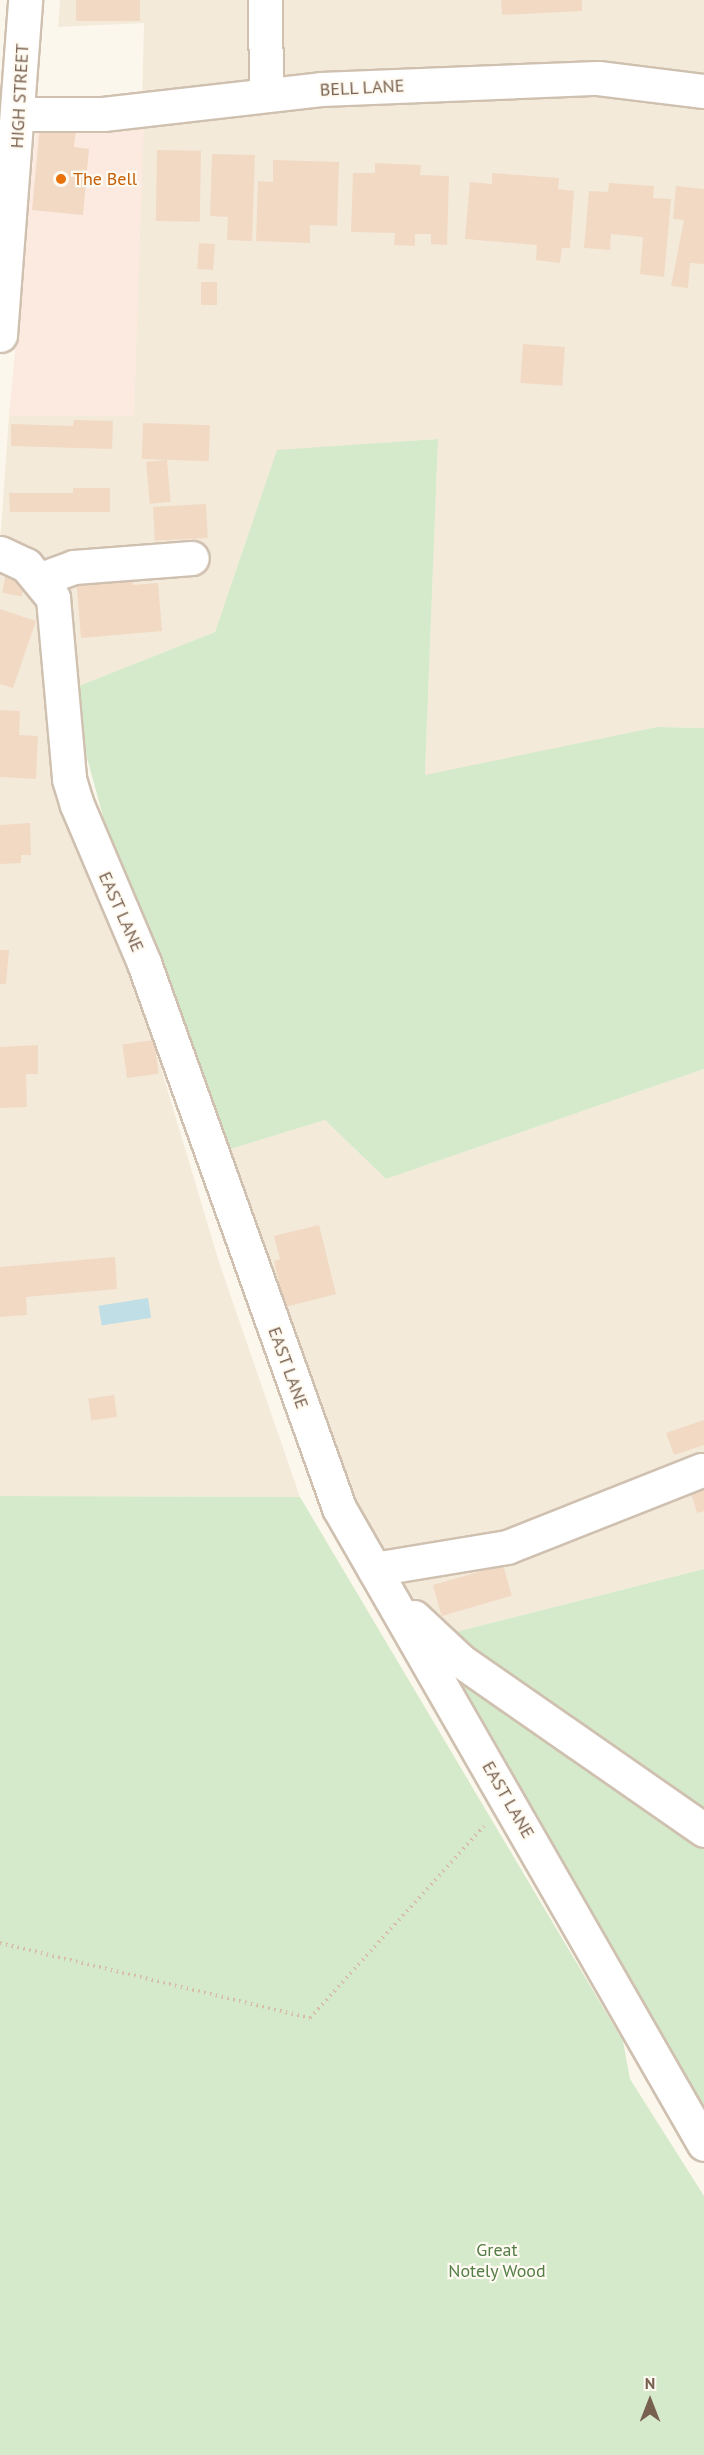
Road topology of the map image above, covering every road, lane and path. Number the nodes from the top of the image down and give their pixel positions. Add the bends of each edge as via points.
1 (25, 0) edge
2 (265, 0) edge
3 (704, 91) edge
4 (266, 94) junction
5 (20, 114) junction
6 (0, 335) edge
7 (0, 553) edge
8 (192, 558) dead end
9 (41, 579) junction
10 (701, 1470) dead end
11 (380, 1580) junction
12 (508, 1799) junction
13 (704, 1830) edge
14 (0, 1943) edge
15 (704, 2144) edge

1 - 5 street, HIGH STREET
2 - 4 street
3 - 4 street, BELL LANE via 598,78
4 - 5 street, BELL LANE via 103,114
5 - 6 street, HIGH STREET
7 - 9 street
8 - 9 street via 74,567
9 - 11 street, EAST LANE via 53,598 69,779 77,805 144,963 339,1508
10 - 11 street via 507,1546
11 - 12 street, EAST LANE
11 - 13 street via 461,1661
12 - 14 path via 310,2018
12 - 15 street, EAST LANE

